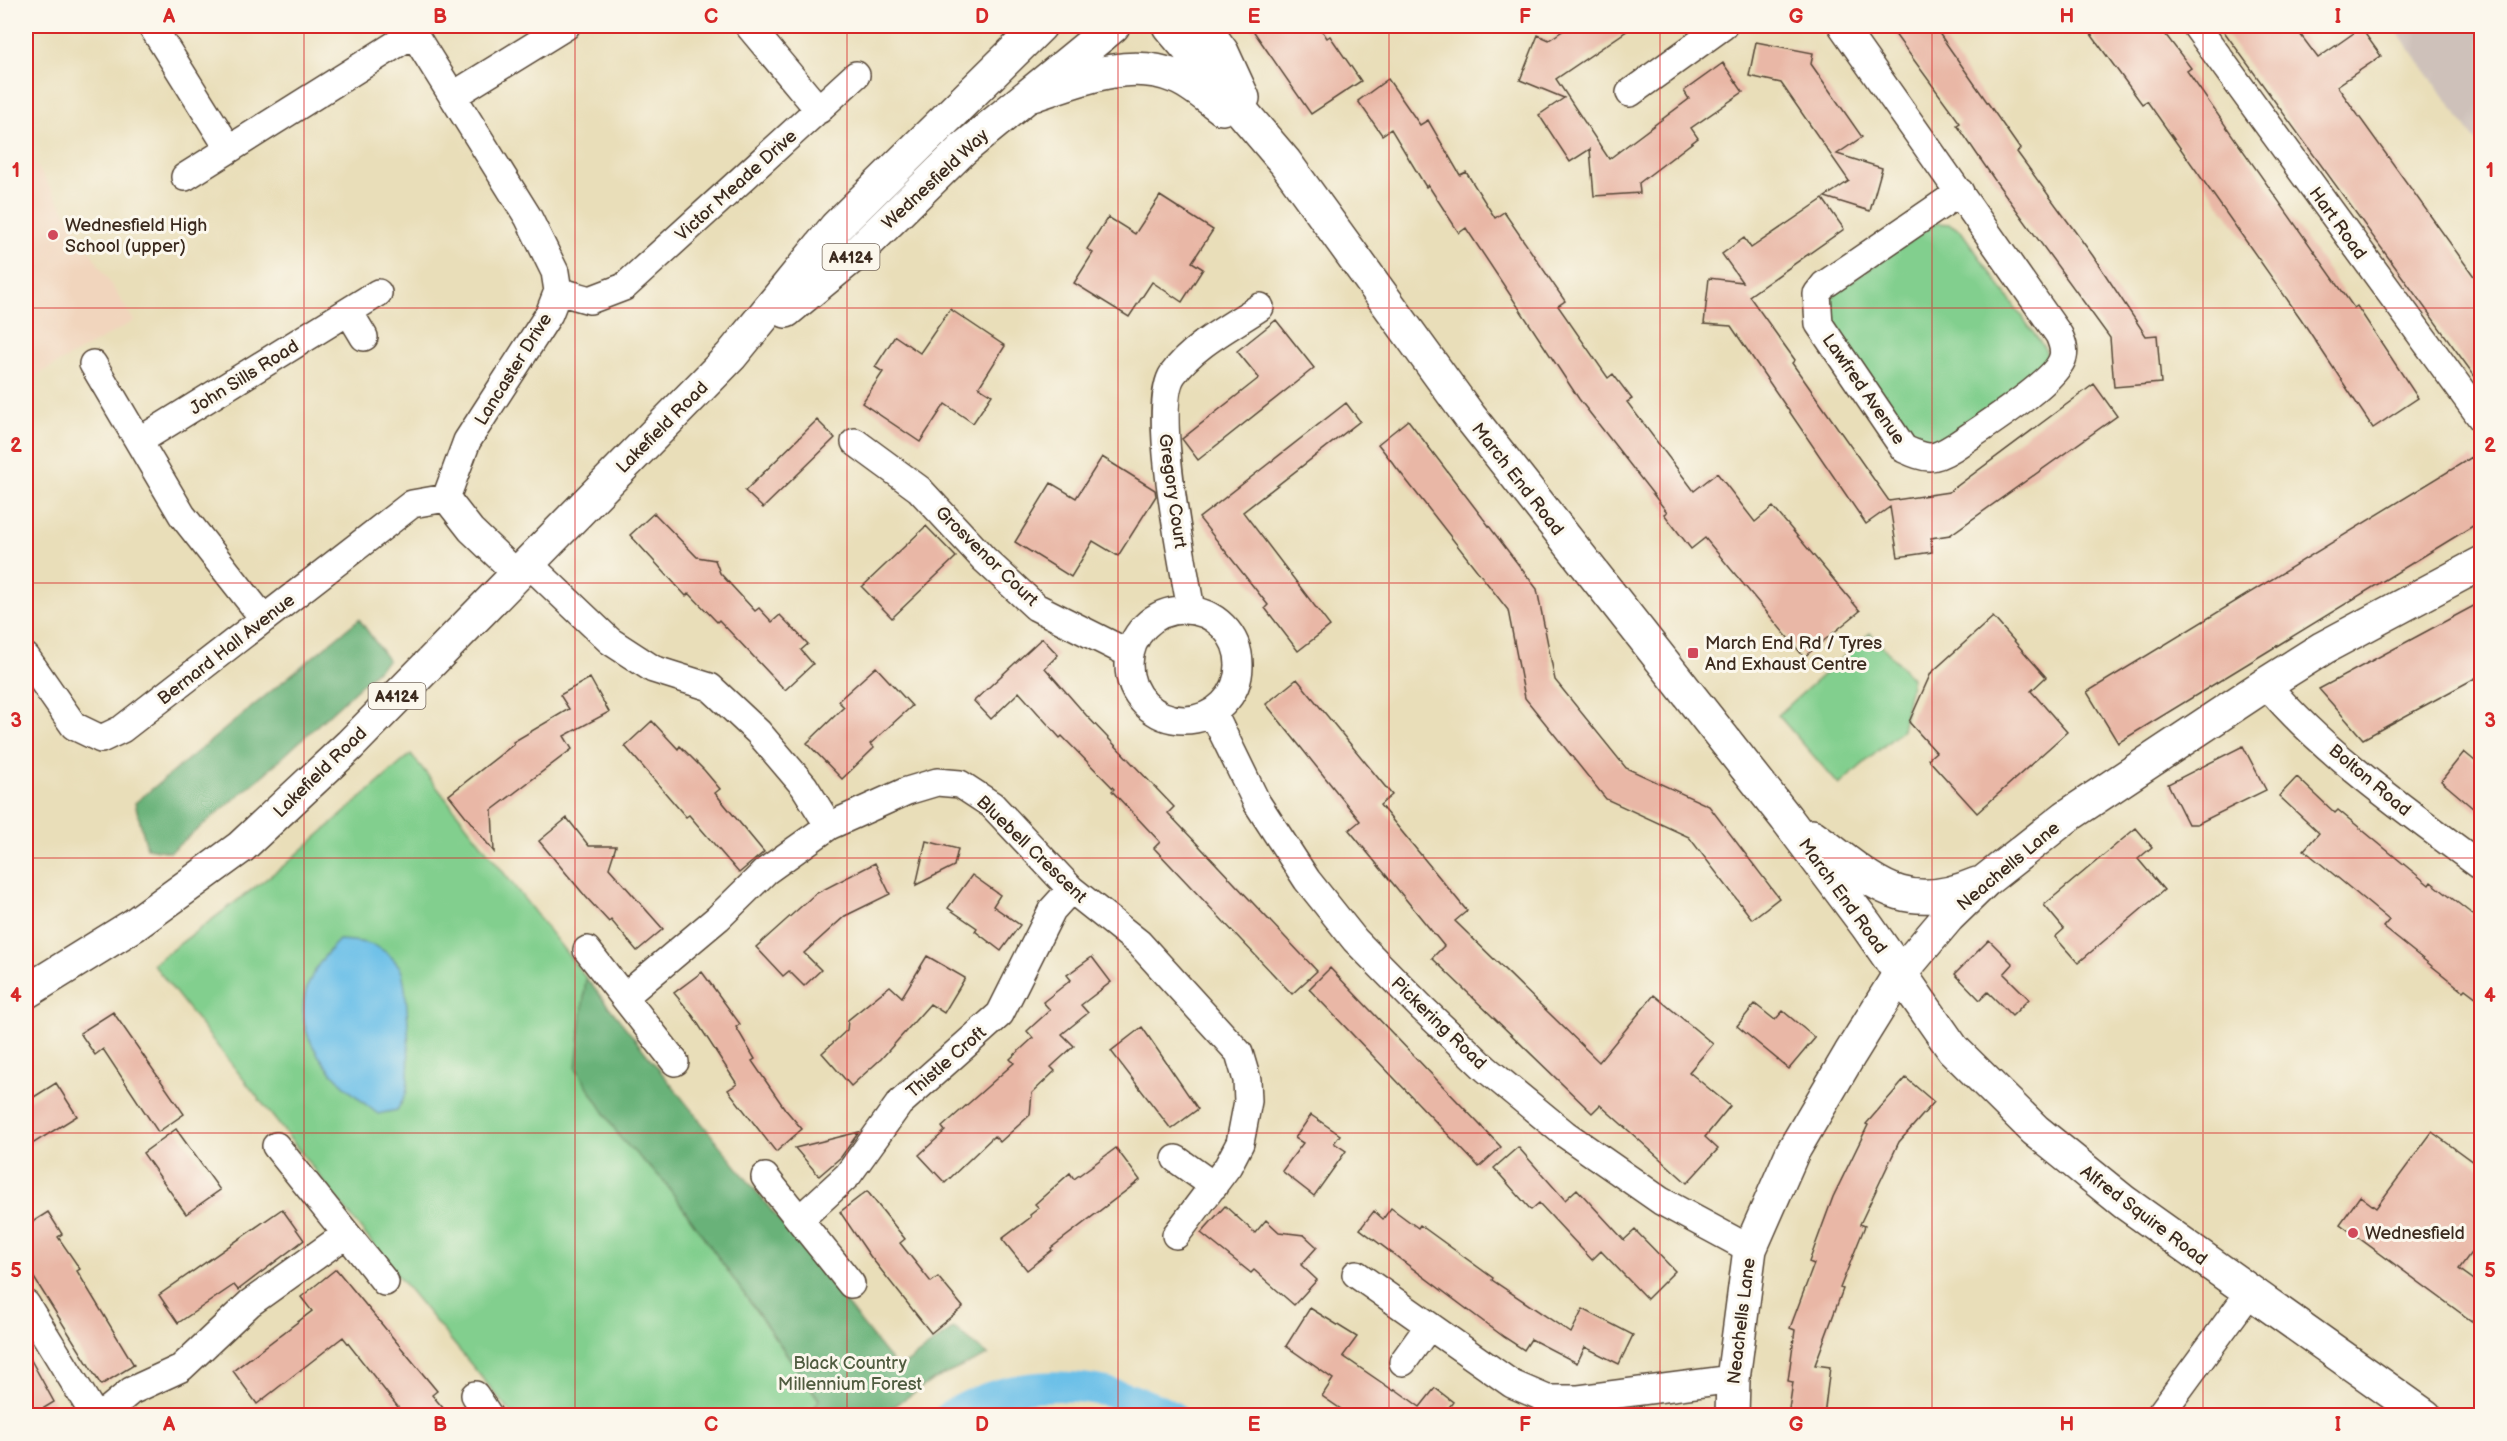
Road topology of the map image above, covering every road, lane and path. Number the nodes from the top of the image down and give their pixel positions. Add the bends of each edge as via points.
1 (152, 26) edge
2 (566, 26) edge
3 (749, 26) edge
4 (1040, 26) edge
5 (1113, 26) edge
6 (1168, 26) edge
7 (1203, 26) edge
8 (1723, 26) edge
9 (1842, 26) edge
10 (2196, 26) edge
11 (411, 29) edge
12 (856, 75) dead end
13 (1630, 93) dead end
14 (454, 95) junction
15 (1032, 95) junction
16 (819, 110) junction
17 (1258, 133) junction
18 (229, 149) junction
19 (185, 177) dead end
20 (1960, 192) junction
21 (558, 291) junction
22 (378, 293) dead end
23 (1260, 307) dead end
24 (349, 312) junction
25 (364, 337) dead end
26 (731, 357) junction
27 (93, 364) dead end
28 (2481, 419) edge
29 (139, 441) junction
30 (855, 442) dead end
31 (446, 498) junction
32 (2481, 563) edge
33 (523, 570) junction
34 (1191, 610) junction
35 (264, 619) junction
36 (1130, 654) junction
37 (26, 657) edge
38 (2266, 684) junction
39 (1213, 713) junction
40 (1786, 818) junction
41 (829, 826) junction
42 (2481, 867) edge
43 (1985, 881) junction
44 (1071, 889) junction
45 (587, 950) dead end
46 (1899, 975) junction
47 (26, 992) edge
48 (624, 997) junction
49 (675, 1062) dead end
50 (276, 1146) dead end
51 (1176, 1159) dead end
52 (765, 1177) dead end
53 (1214, 1186) junction
54 (800, 1219) junction
55 (345, 1235) junction
56 (1176, 1235) dead end
57 (1750, 1249) junction
58 (1356, 1274) dead end
59 (385, 1282) dead end
60 (851, 1284) dead end
61 (2250, 1292) junction
62 (26, 1304) edge
63 (1429, 1326) junction
64 (1402, 1362) dead end
65 (1733, 1379) junction
66 (95, 1416) edge
67 (101, 1416) edge
68 (1732, 1416) edge
69 (2159, 1416) edge
70 (2425, 1416) edge

1 - 18 street
2 - 14 street
3 - 16 street
4 - 26 street, A4124 via 836,227
5 - 15 street, Wednesfield Way / A4124
6 - 17 street, March End Road
7 - 17 street via 1222,52
8 - 13 street
9 - 20 street, Lawfred Avenue
10 - 28 street, Hart Road
11 - 14 street, Lancaster Drive
11 - 18 street
12 - 16 street, Victor Meade Drive
14 - 21 street, Lancaster Drive via 528,217 555,272
15 - 17 street, March End Road via 1083,77 1144,68 1177,77
15 - 26 street, Wednesfield Way / A4124 via 963,149 858,251
16 - 21 street, Victor Meade Drive via 624,287 590,300
17 - 40 street, March End Road via 1285,162 1470,417
18 - 19 street
20 - 20 street, Lawfred Avenue via 2059,335 2063,358 2049,380 1938,457 1924,458 1904,449 1819,324 1817,294 1824,285
21 - 31 street, Lancaster Drive via 549,314 467,441
22 - 24 street, John Sills Road
23 - 34 street, Gregory Court via 1192,352 1171,377 1164,428
24 - 25 street
24 - 29 street, John Sills Road
26 - 33 street, Lakefield Road / A4124
27 - 29 street
29 - 35 street via 182,515
30 - 36 street, Grosvenor Court via 919,489 984,559 1036,607
31 - 33 street via 471,530
31 - 35 street, Bernard Hall Avenue via 411,504
32 - 38 street, Neachells Lane via 2343,637
33 - 41 street via 610,641 653,669 710,687 758,732 804,786
33 - 47 street, Lakefield Road / A4124 via 350,745 242,847 134,925
34 - 36 street via 1175,610 1146,625
34 - 39 street via 1224,627 1235,643 1239,661 1238,680 1229,697
35 - 37 street, Bernard Hall Avenue via 122,729 101,739 74,726
36 - 39 street via 1133,686 1154,711 1185,720
38 - 42 street, Bolton Road via 2286,709 2384,794
38 - 43 street, Neachells Lane via 2066,817
39 - 57 street, Pickering Road via 1257,803 1306,880 1355,939 1422,1008 1486,1069 1565,1134 1661,1201
40 - 43 street, March End Road via 1889,892 1927,898
40 - 46 street, March End Road
41 - 44 street, Bluebell Crescent via 907,790 937,782 960,784 992,805
41 - 48 street, Bluebell Crescent via 766,871 718,918
43 - 46 street, Neachells Lane
44 - 53 street, Bluebell Crescent via 1139,943 1239,1053 1247,1080 1244,1128 1228,1166
44 - 54 street, Thistle Croft via 1052,910 1000,1014 899,1104 848,1175
45 - 48 street
46 - 57 street, Neachells Lane via 1793,1151
46 - 61 street, Alfred Squire Road via 1953,1049 2035,1130 2133,1209
48 - 49 street
50 - 55 street
51 - 53 street
52 - 54 street
53 - 56 street, Bluebell Crescent
54 - 60 street
55 - 59 street
55 - 67 street via 250,1303 182,1368 131,1391
57 - 65 street, Neachells Lane
58 - 63 street
61 - 69 street
61 - 70 street, Alfred Squire Road
62 - 66 street
63 - 64 street
63 - 65 street via 1512,1384 1547,1399 1579,1399
65 - 68 street, Neachells Lane

